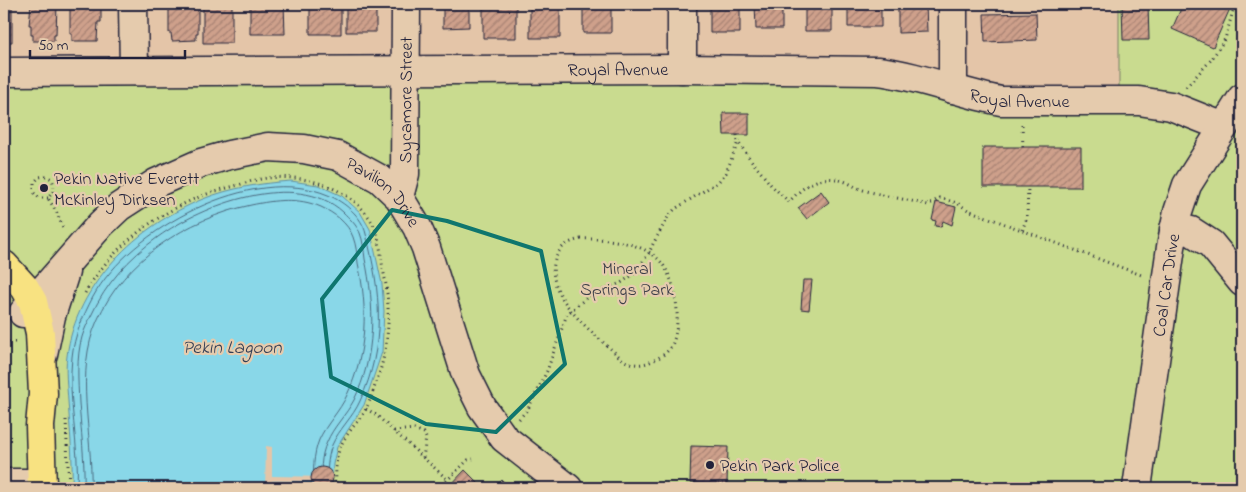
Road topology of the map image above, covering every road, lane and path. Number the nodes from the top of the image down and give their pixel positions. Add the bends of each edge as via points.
1 (133, 4) edge
2 (406, 4) edge
3 (682, 4) edge
4 (953, 4) edge
5 (1235, 4) edge
6 (407, 69) junction
7 (682, 69) junction
8 (134, 71) junction
9 (4, 72) edge
10 (953, 89) junction
11 (1183, 89) dead end
12 (1242, 98) edge
13 (1022, 120) dead end
14 (1224, 126) junction
15 (737, 135) dead end
16 (738, 142) junction
17 (1023, 147) dead end
18 (1028, 187) dead end
19 (399, 197) junction
20 (48, 198) junction
21 (1174, 229) junction
22 (1022, 230) junction
23 (69, 246) junction
24 (649, 253) junction
25 (4, 265) edge
26 (1147, 277) dead end
27 (4, 282) edge
28 (1242, 282) edge
29 (83, 297) dead end
30 (28, 307) junction
31 (570, 311) junction
32 (42, 357) junction
33 (366, 409) junction
34 (518, 421) dead end
35 (40, 426) junction
36 (394, 431) junction
37 (423, 458) junction
38 (473, 459) dead end
39 (448, 480) junction
40 (4, 486) edge
41 (42, 486) edge
42 (336, 488) edge
43 (440, 488) edge
44 (568, 488) edge
45 (1137, 488) edge

1 - 8 street
2 - 6 street, Sycamore Street
3 - 7 street
4 - 10 street
5 - 11 path via 1225,39 1212,60
6 - 7 street, Royal Avenue
6 - 8 street, Royal Avenue
6 - 19 street, Sycamore Street via 405,174
7 - 10 street, Royal Avenue via 878,71 910,76
8 - 9 street, Royal Avenue
10 - 14 street, Royal Avenue via 1001,101 1139,101 1170,106
12 - 14 street, Coal Car Drive
13 - 17 path
14 - 21 street, Coal Car Drive via 1187,185
15 - 16 path
16 - 22 path via 771,185 789,202 813,181 827,178 928,205 940,198 956,202 968,210
16 - 24 path via 726,173 718,182 675,209 660,229
18 - 22 path via 1027,218
19 - 23 street, Pavilion Drive via 380,179 338,156 304,148 268,148 201,163 156,183
19 - 44 street, Pavilion Drive via 426,248 466,375 482,407 504,438
20 - 20 path via 55,187 52,179 39,177 34,183 34,193 40,198
20 - 23 path
21 - 28 street via 1191,231 1203,238
21 - 45 street, Coal Car Drive
22 - 26 path
23 - 30 street, Pavilion Drive
23 - 32 street, Pavilion Drive
24 - 31 path via 628,279 590,295
24 - 31 path via 627,243 597,239 570,241 559,251 552,265 559,295
24 - 31 path via 667,272 677,304 672,347 662,357 647,364 631,364
25 - 30 main road via 25,288
27 - 30 main road
29 - 33 path via 104,264 125,244 163,215 190,200 268,178 295,178 321,183 339,191 360,207 370,221 375,229 386,283 389,308 386,346
30 - 32 main road via 40,333
30 - 35 main road via 34,396
31 - 34 path via 564,319 547,371 528,409
32 - 35 main road
33 - 36 path
33 - 42 path via 338,453
35 - 41 main road
36 - 37 path
36 - 37 path via 414,429 424,433
37 - 39 path
38 - 39 path
39 - 43 path
40 - 41 street

